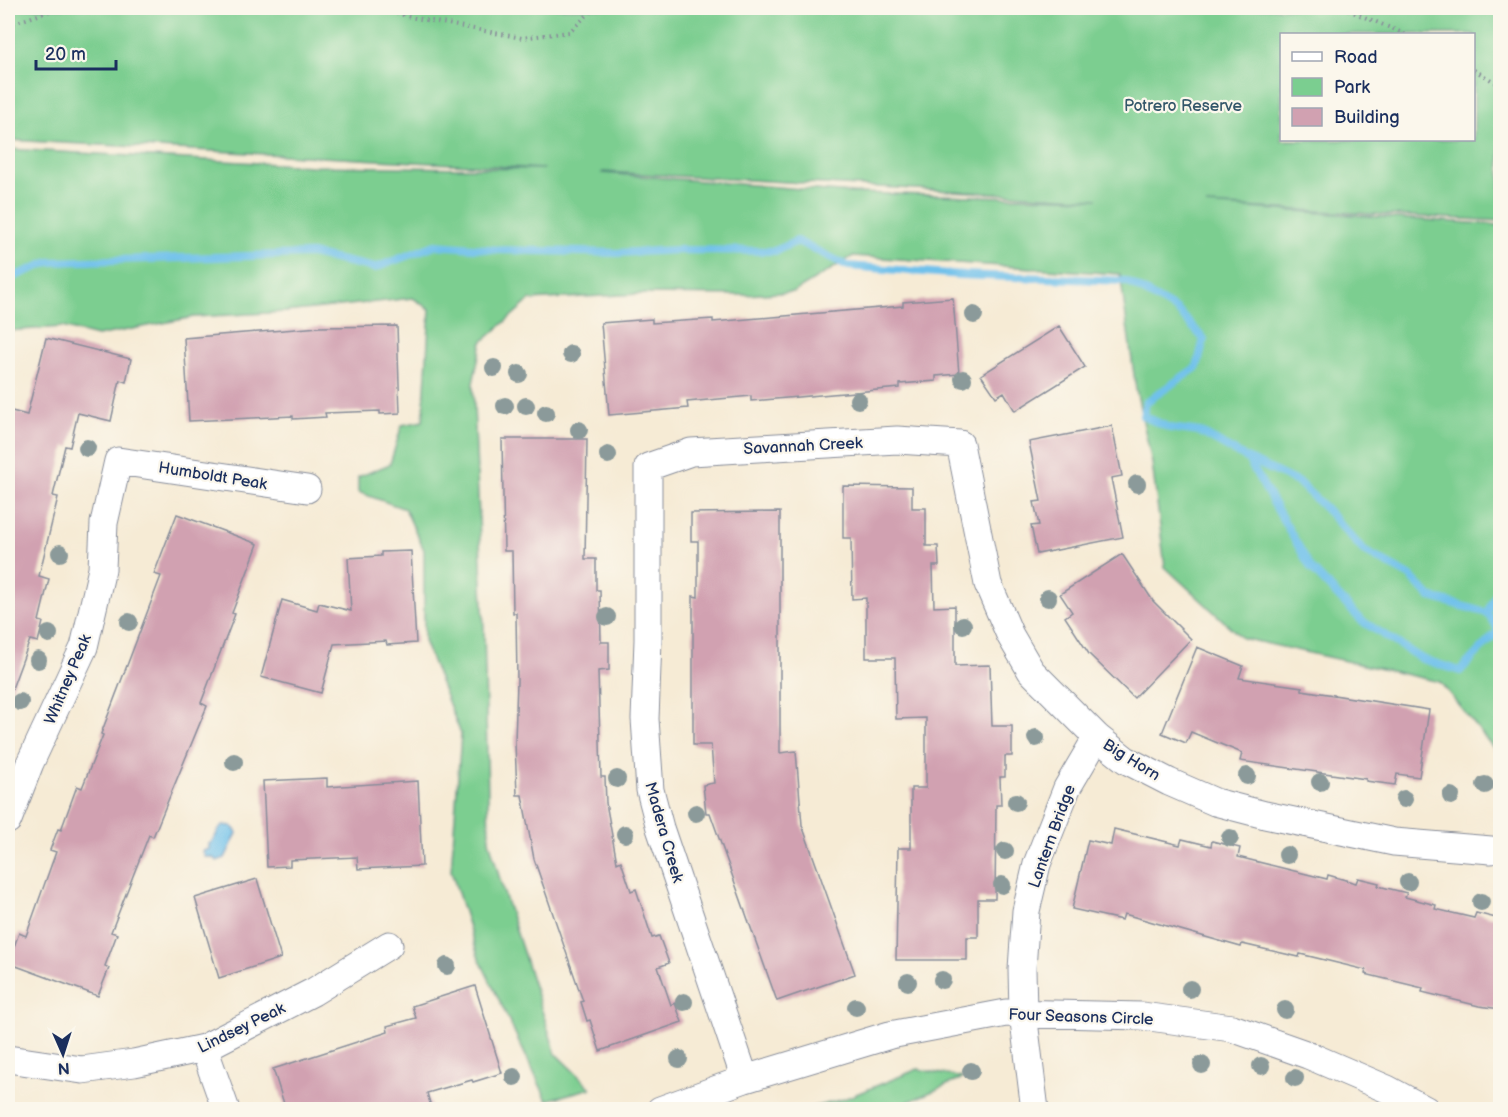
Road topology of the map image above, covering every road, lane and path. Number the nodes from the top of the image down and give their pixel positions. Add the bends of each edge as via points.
1 (59, 8) edge
2 (379, 8) edge
3 (595, 8) edge
4 (1343, 8) edge
5 (8, 25) edge
6 (1403, 33) edge
7 (1475, 71) edge
8 (1500, 85) edge
9 (960, 444) joint
10 (118, 461) joint
11 (648, 467) joint
12 (307, 489) dead end
13 (1096, 737) junction
14 (8, 820) edge
15 (1491, 850) dead end
16 (389, 945) dead end
17 (1023, 1013) junction
18 (204, 1048) junction
19 (8, 1059) edge
20 (745, 1079) junction
21 (226, 1110) edge
22 (660, 1110) edge
23 (1035, 1110) edge
24 (1426, 1110) edge

1 - 5 path
2 - 3 path via 522,38 569,32
4 - 6 path
7 - 8 path
9 - 11 street, Savannah Creek via 897,440 691,452
9 - 13 street, Big Horn via 988,584 1010,635 1031,671
10 - 12 street, Humboldt Peak
10 - 14 street, Whitney Peak via 104,523 102,570 84,647
11 - 20 street, Madera Creek via 645,719 650,790
13 - 15 street, Big Horn via 1126,760 1215,802 1395,842
13 - 17 street, Lantern Bridge via 1067,788 1037,864 1026,911
16 - 18 street, Lindsey Peak via 313,992
17 - 20 street, Four Seasons Circle via 890,1035
17 - 23 street, Lantern Bridge
17 - 24 street, Four Seasons Circle via 1142,1016 1232,1028 1308,1055
18 - 19 street, Lindsey Peak via 82,1070
18 - 21 street
20 - 22 street, Four Seasons Circle

